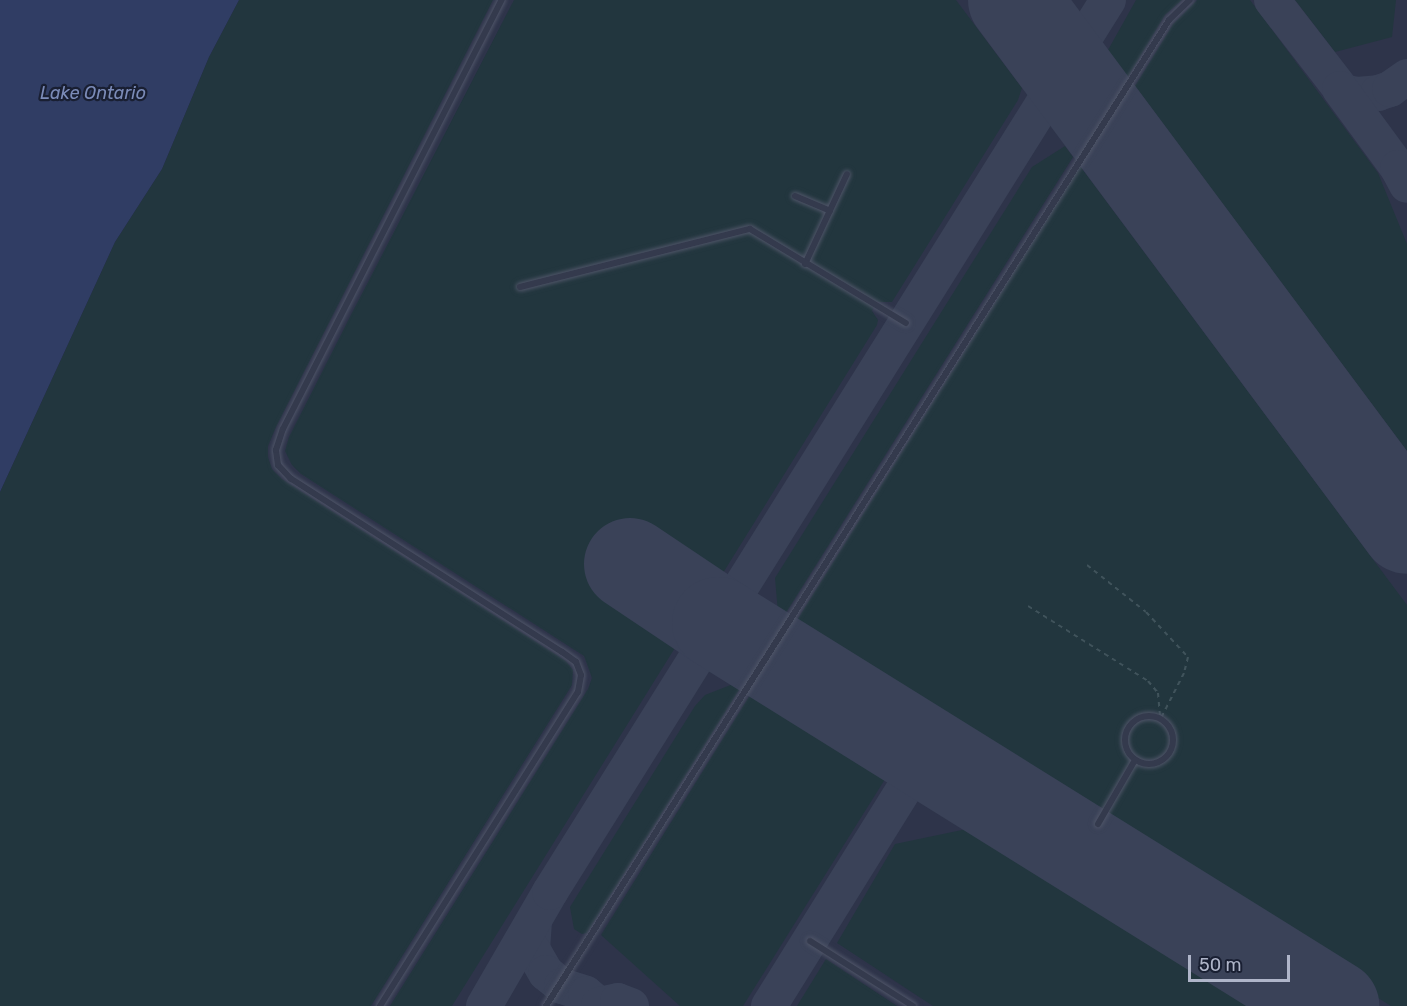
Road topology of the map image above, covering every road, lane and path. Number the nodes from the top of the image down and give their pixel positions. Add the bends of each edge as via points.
1 (502, 0) edge
2 (1190, 0) edge
3 (847, 174) dead end
4 (795, 196) dead end
5 (830, 211) junction
6 (805, 264) junction
7 (520, 286) dead end
8 (906, 323) dead end
9 (1087, 565) dead end
10 (1028, 606) dead end
11 (1161, 720) junction
12 (1135, 760) junction
13 (1098, 824) dead end
14 (810, 941) dead end
15 (380, 1006) edge
16 (546, 1006) edge
17 (912, 1006) edge

1 - 15 lane via 283,429 276,450 278,465 291,479 562,652 576,662 581,675 578,692
2 - 16 lane via 1169,20
3 - 5 lane
4 - 5 lane
5 - 6 lane
6 - 7 lane via 750,229
6 - 8 lane
9 - 11 path via 1146,612 1188,657
10 - 11 path via 1148,681 1158,693
11 - 12 lane via 1145,717 1126,731 1125,747
11 - 12 lane via 1171,731 1169,753 1149,764
12 - 13 lane
14 - 17 lane

